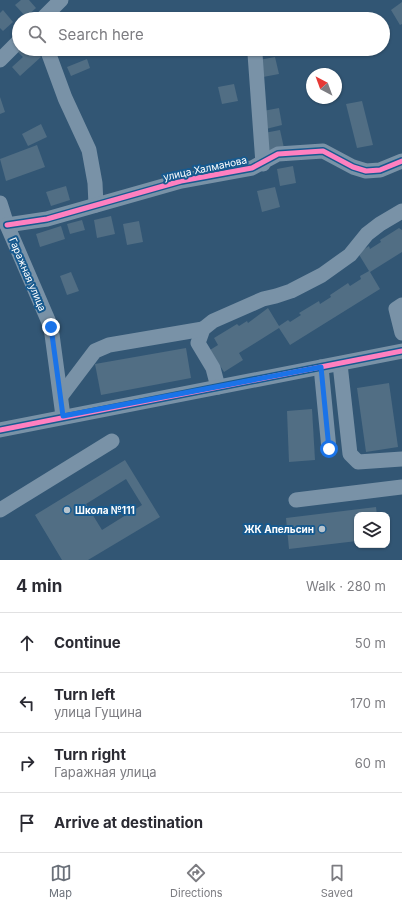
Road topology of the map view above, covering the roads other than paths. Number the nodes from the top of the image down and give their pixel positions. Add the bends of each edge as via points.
1 (60, 0) edge
2 (49, 12) edge
3 (12, 48) edge
4 (50, 56) edge
5 (255, 56) edge
6 (0, 60) edge
7 (402, 161) edge
8 (263, 164) junction
9 (0, 203) edge
10 (96, 205) junction
11 (402, 211) edge
12 (7, 225) junction
13 (402, 305) edge
14 (203, 329) junction
15 (402, 333) edge
16 (402, 352) edge
17 (340, 364) junction
18 (321, 367) junction
19 (218, 387) junction
20 (60, 396) junction
21 (63, 416) junction
22 (0, 430) edge
23 (112, 441) dead end
24 (329, 449) dead end
25 (402, 459) edge
26 (402, 487) edge
27 (296, 500) dead end
28 (0, 510) edge

1 - 2 street
3 - 6 street
4 - 10 street via 65,98 89,150
5 - 8 street
7 - 8 street, улица Халманова via 380,170 366,171 323,151 316,151 278,154
8 - 10 street, улица Халманова via 181,181
9 - 12 street, Гаражная улица
10 - 12 street, улица Халманова via 47,219
11 - 14 street via 367,234 350,255 322,275 291,291 263,298 213,321
12 - 20 street, Гаражная улица via 51,327
13 - 15 street via 396,309
14 - 19 street via 198,343 213,368
14 - 20 street via 109,345 95,351
16 - 17 street
17 - 18 street
17 - 25 street via 350,454 358,462
18 - 19 street
18 - 24 street
19 - 21 street
20 - 21 street, Гаражная улица
21 - 22 street
23 - 28 street
26 - 27 street

